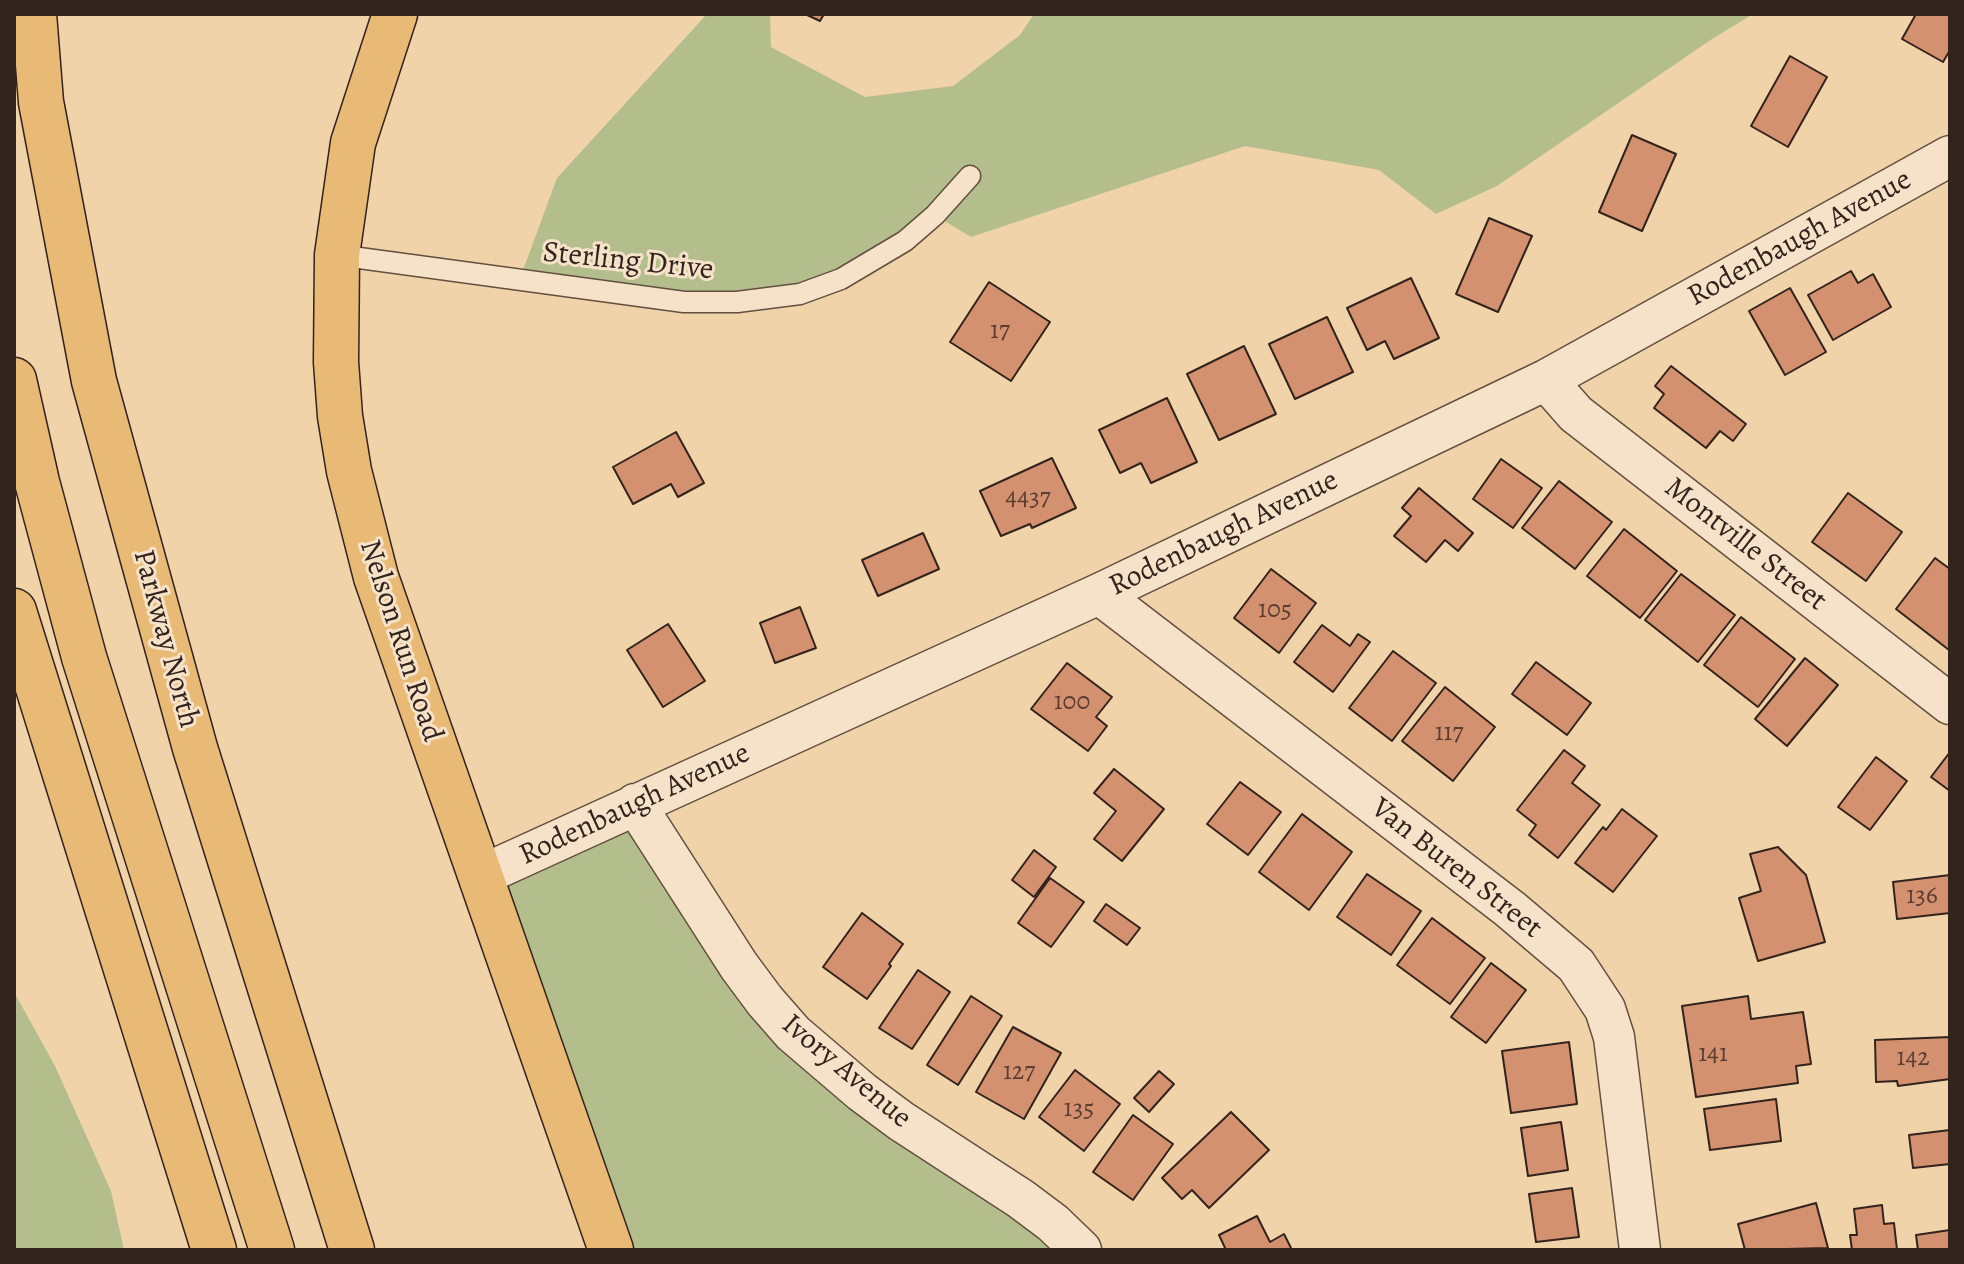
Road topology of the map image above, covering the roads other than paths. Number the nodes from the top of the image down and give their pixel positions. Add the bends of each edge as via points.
1 (34, 14) edge
2 (395, 14) edge
3 (1950, 156) edge
4 (970, 176) dead end
5 (337, 255) junction
6 (14, 380) edge
7 (1546, 380) junction
8 (1099, 594) junction
9 (14, 611) edge
10 (1950, 704) edge
11 (635, 804) junction
12 (480, 876) junction
13 (214, 1250) edge
14 (272, 1250) edge
15 (352, 1250) edge
16 (611, 1250) edge
17 (1081, 1250) edge
18 (1640, 1250) edge

1 - 15 main road, Parkway North via 41,102 94,381 195,748
2 - 5 main road, Nelson Run Road via 353,143
3 - 7 street, Rodenbaugh Avenue
4 - 5 lane, Sterling Drive via 905,241 841,279 800,294 737,302 684,302
5 - 12 main road, Nelson Run Road via 336,362 352,484 376,577
6 - 14 main road via 84,657
7 - 8 street, Rodenbaugh Avenue
7 - 10 street, Montville Street via 1576,414
8 - 11 street, Rodenbaugh Avenue
8 - 18 street, Van Buren Street via 1576,965 1605,1009 1614,1037
9 - 13 main road
11 - 12 street, Rodenbaugh Avenue
11 - 17 street, Ivory Avenue via 739,966 793,1033 862,1092 1021,1199
12 - 16 main road, Nelson Run Road

